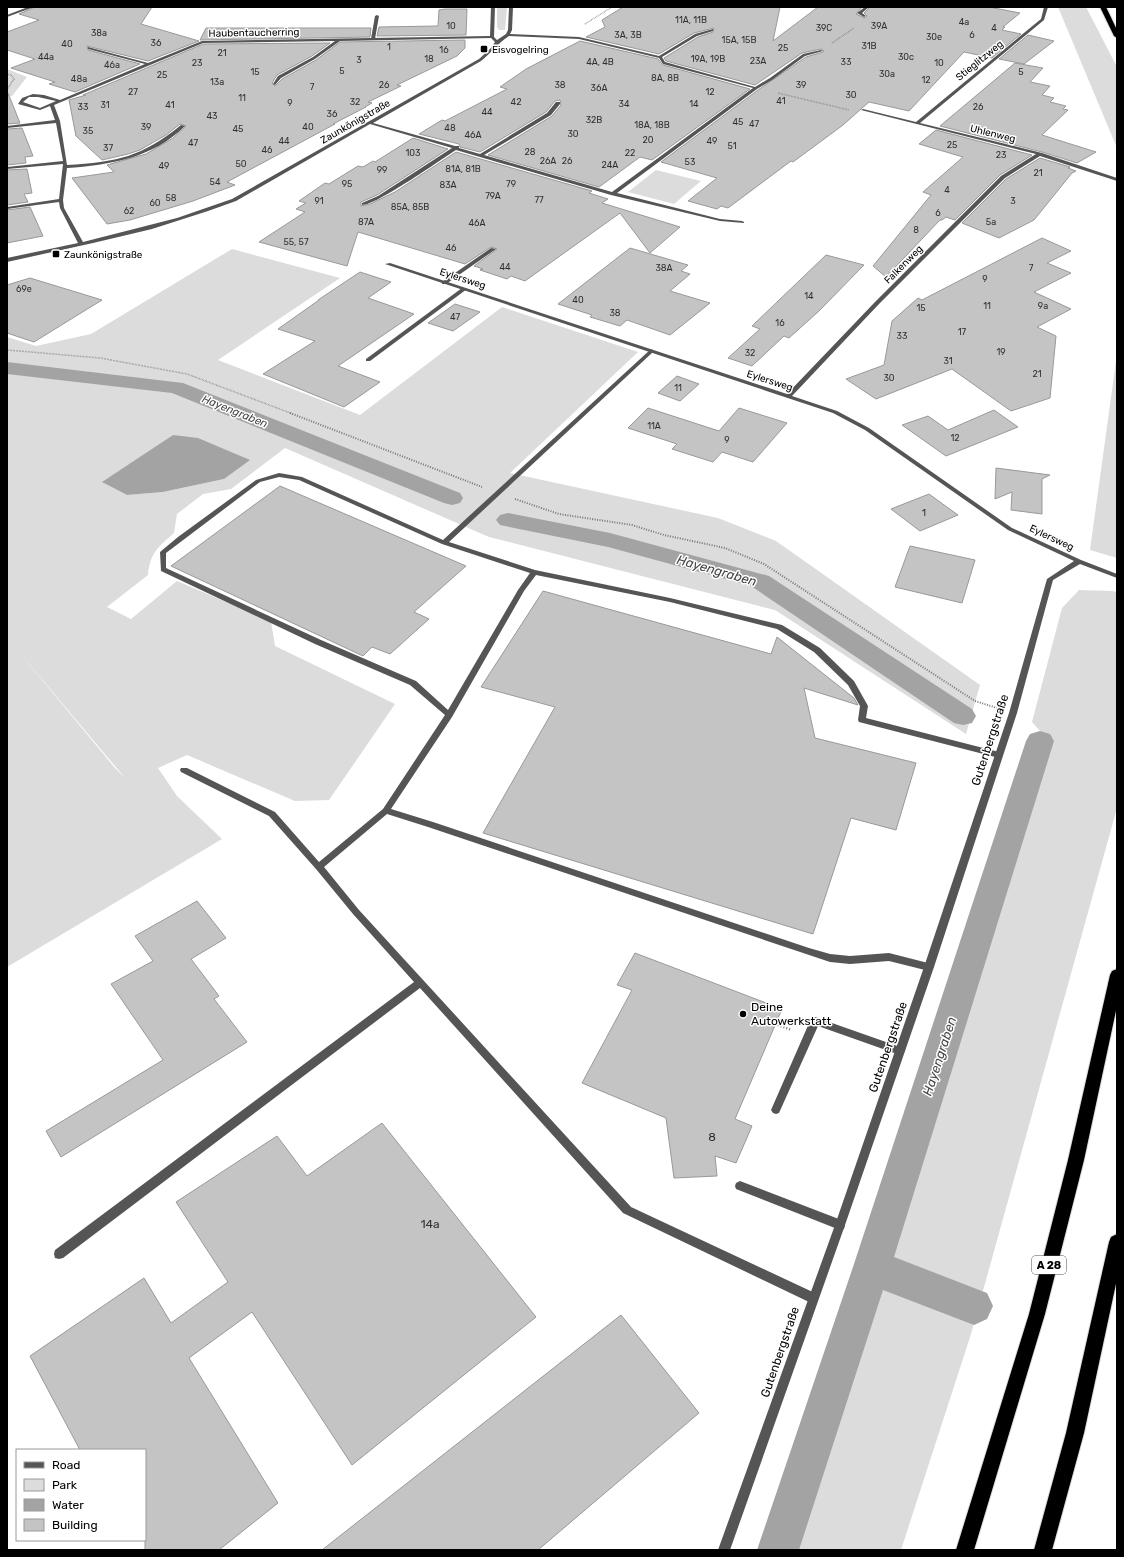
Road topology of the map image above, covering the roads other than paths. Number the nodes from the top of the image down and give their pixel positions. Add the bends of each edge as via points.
1 (32, 7) edge
2 (493, 7) edge
3 (511, 7) edge
4 (867, 7) edge
5 (1046, 7) edge
6 (1103, 7) edge
7 (7, 16) edge
8 (377, 16) dead end
9 (864, 16) road end
10 (712, 30) dead end
11 (508, 35) junction
12 (1117, 36) edge
13 (492, 38) junction
14 (373, 39) junction
15 (340, 40) junction
16 (497, 42) junction
17 (89, 48) dead end
18 (821, 51) road end
19 (660, 57) junction
20 (148, 64) junction
21 (275, 84) dead end
22 (756, 88) junction
23 (60, 101) junction
24 (558, 103) dead end
25 (52, 105) junction
26 (863, 110) road end
27 (58, 121) junction
28 (370, 123) junction
29 (917, 123) junction
30 (184, 126) dead end
31 (7, 127) edge
32 (457, 147) junction
33 (1040, 154) junction
34 (481, 156) junction
35 (64, 164) junction
36 (7, 168) edge
37 (1117, 180) edge
38 (613, 194) junction
39 (61, 200) junction
40 (364, 204) dead end
41 (7, 208) edge
42 (742, 222) dead end
43 (81, 244) junction
44 (493, 249) dead end
45 (7, 260) edge
46 (388, 264) dead end
47 (444, 283) junction
48 (464, 289) junction
49 (652, 351) junction
50 (368, 360) dead end
51 (788, 396) junction
52 (444, 542) junction
53 (1079, 561) junction
54 (534, 572) junction
55 (1117, 576) edge
56 (449, 715) junction
57 (999, 755) junction
58 (184, 770) dead end
59 (386, 811) junction
60 (319, 867) junction
61 (929, 967) junction
62 (1117, 975) edge
63 (420, 983) junction
64 (900, 1051) junction
65 (776, 1110) dead end
66 (740, 1186) dead end
67 (840, 1225) junction
68 (1117, 1242) edge
69 (59, 1254) dead end
70 (813, 1298) junction
71 (724, 1550) edge
72 (965, 1550) edge
73 (1043, 1550) edge

1 - 7 street
2 - 13 street
3 - 11 street
4 - 9 street via 859,13
5 - 29 street, Stieglitzweg via 1043,19
6 - 12 highway
8 - 14 street
10 - 19 street via 696,35
11 - 16 street, Zaunkönigstraße
11 - 19 street via 579,38
13 - 14 street, Haubentaucherring
13 - 16 street
14 - 15 street, Haubentaucherring
15 - 20 street, Haubentaucherring via 202,42
15 - 21 street via 279,77
16 - 28 street, Zaunkönigstraße via 480,60
17 - 20 street
18 - 22 street via 804,55
19 - 22 street via 664,63
20 - 23 street, Haubentaucherring
22 - 38 street
23 - 25 street, Haubentaucherring
23 - 25 street, Haubentaucherring via 40,95 31,96 20,103 40,109
24 - 34 street via 549,114
25 - 27 street
26 - 29 street, Uhlenweg
27 - 31 street
27 - 35 street
28 - 32 street
28 - 43 street, Zaunkönigstraße via 234,200 197,215 156,227
29 - 33 street, Uhlenweg
30 - 35 street via 171,137 136,157 102,165
32 - 34 street
32 - 40 street via 380,197
33 - 37 street, Uhlenweg
33 - 51 street, Falkenweg via 1003,177
34 - 38 street
35 - 36 street
35 - 39 street
38 - 42 street via 720,220
39 - 41 street
39 - 43 street via 62,208
43 - 45 street, Zaunkönigstraße
44 - 47 street
46 - 47 street, Eylersweg
47 - 48 street, Eylersweg
48 - 49 street, Eylersweg
48 - 50 street
49 - 51 street, Eylersweg
49 - 52 street
51 - 53 street, Eylersweg via 835,412 867,429 1010,529
52 - 54 street
52 - 56 street via 300,478 279,475 258,481 180,538 163,552 163,569 318,642 413,683
53 - 55 street, Eylersweg
53 - 57 street, Gutenbergstraße via 1050,579
54 - 56 street
54 - 57 street via 670,600 779,627 817,650 851,683 864,706 862,720
56 - 59 street
57 - 61 street, Gutenbergstraße
58 - 60 street via 272,814
59 - 60 street
59 - 61 street via 809,952 850,960 889,957
60 - 63 street
61 - 64 street, Gutenbergstraße
62 - 72 highway, A 28 via 1076,1160 1037,1314
63 - 69 street
63 - 70 street via 627,1210
64 - 65 street via 815,1021
64 - 67 street, Gutenbergstraße
66 - 67 street
67 - 70 street, Gutenbergstraße
68 - 73 highway via 1074,1433
70 - 71 street, Gutenbergstraße

